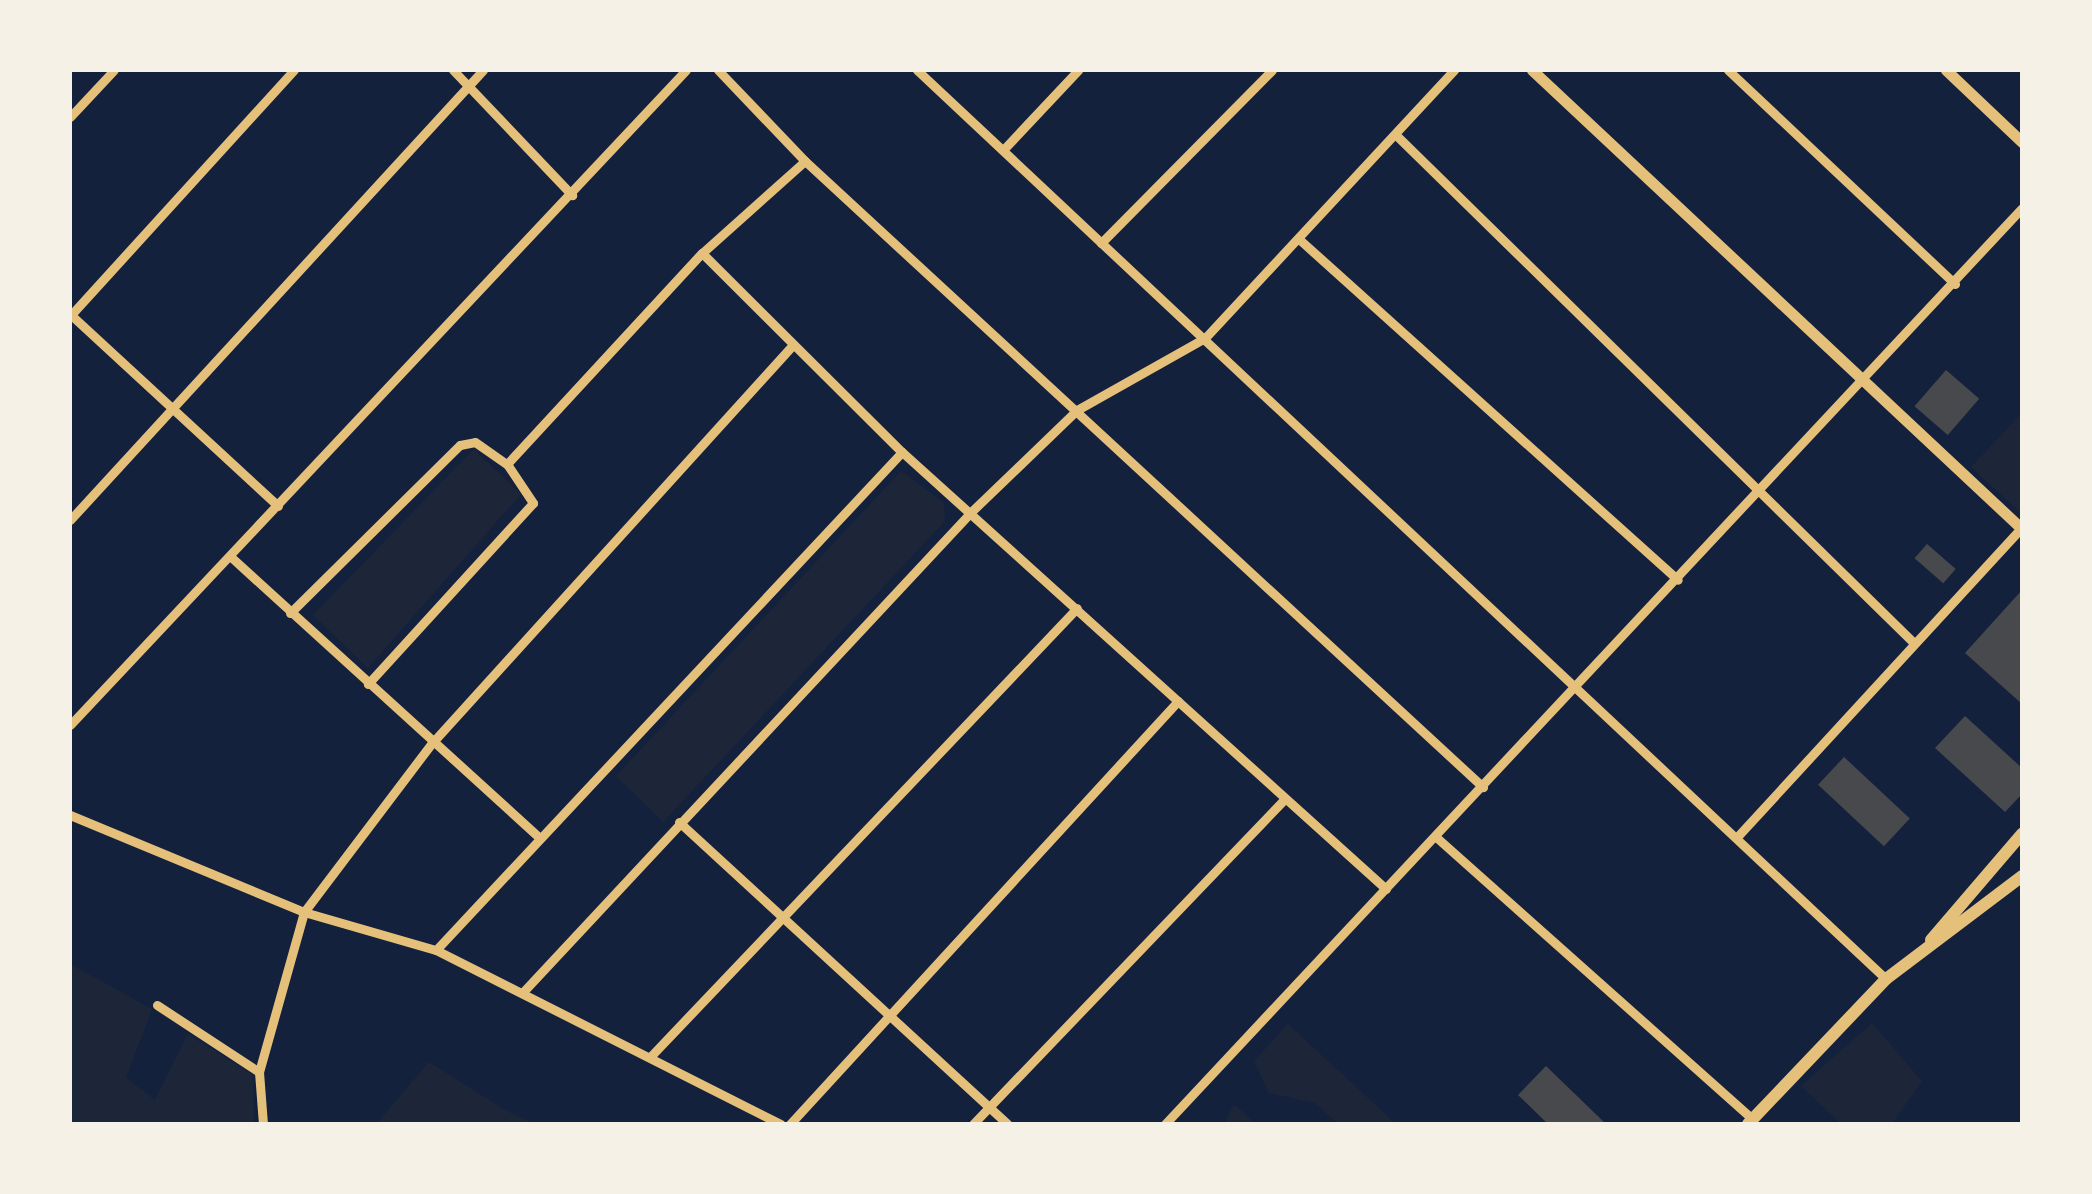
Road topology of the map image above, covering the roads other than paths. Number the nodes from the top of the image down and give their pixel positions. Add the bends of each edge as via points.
1 (114, 70) edge
2 (294, 70) edge
3 (453, 70) edge
4 (483, 70) edge
5 (686, 70) edge
6 (718, 70) edge
7 (917, 70) edge
8 (1078, 70) edge
9 (1272, 70) edge
10 (1454, 70) edge
11 (1532, 70) edge
12 (1728, 70) edge
13 (1946, 70) edge
14 (469, 85) junction
15 (72, 111) edge
16 (1397, 136) junction
17 (2022, 142) edge
18 (1003, 150) junction
19 (804, 161) junction
20 (572, 195) junction
21 (2022, 208) edge
22 (1300, 240) junction
23 (1102, 243) junction
24 (702, 253) junction
25 (1955, 284) junction
26 (70, 315) edge
27 (1205, 338) junction
28 (791, 347) junction
29 (1867, 380) junction
30 (174, 408) junction
31 (1077, 410) junction
32 (902, 452) junction
33 (506, 464) junction
34 (1762, 492) junction
35 (278, 506) junction
36 (971, 512) junction
37 (70, 520) edge
38 (2021, 528) edge
39 (231, 557) junction
40 (1678, 580) junction
41 (1077, 608) junction
42 (290, 613) junction
43 (1914, 643) junction
44 (368, 684) junction
45 (1578, 686) junction
46 (1178, 702) junction
47 (70, 725) edge
48 (432, 743) junction
49 (1482, 787) junction
50 (1284, 801) junction
51 (70, 815) edge
52 (679, 822) junction
53 (2022, 834) edge
54 (538, 836) junction
55 (1436, 837) junction
56 (1737, 837) junction
57 (2022, 876) edge
58 (1386, 890) junction
59 (304, 912) junction
60 (784, 920) junction
61 (1931, 940) junction
62 (436, 950) junction
63 (1886, 980) junction
64 (523, 992) junction
65 (157, 1005) dead end
66 (888, 1014) junction
67 (651, 1056) junction
68 (260, 1072) junction
69 (988, 1106) junction
70 (1750, 1121) edge
71 (263, 1124) edge
72 (780, 1124) edge
73 (790, 1124) edge
74 (973, 1124) edge
75 (1007, 1124) edge
76 (1165, 1124) edge

1 - 15 street
2 - 26 street
3 - 14 street
4 - 14 street
5 - 20 street
6 - 19 street
7 - 18 street
8 - 18 street
9 - 23 street
10 - 16 street
11 - 29 street
12 - 25 street
13 - 17 street
14 - 20 street
14 - 30 street
16 - 22 street
16 - 34 street
18 - 23 street
19 - 24 street
19 - 31 street
20 - 35 street
21 - 25 street
22 - 27 street
22 - 40 street
23 - 27 street
24 - 28 street
24 - 33 street
25 - 29 street
26 - 30 street
27 - 31 street
27 - 45 street
28 - 32 street
28 - 48 street
29 - 34 street
29 - 38 street
30 - 35 street
30 - 37 street
31 - 36 street
31 - 49 street
32 - 36 street
32 - 54 street
33 - 42 street via 475,442 460,445
33 - 44 street via 533,503
34 - 40 street
34 - 43 street
35 - 39 street
36 - 41 street
36 - 52 street
38 - 43 street
39 - 42 street
39 - 47 street
40 - 45 street
41 - 46 street
41 - 60 street
42 - 44 street
43 - 56 street
44 - 48 street
45 - 49 street
45 - 56 street
46 - 50 street
46 - 66 street
48 - 54 street
48 - 59 street
49 - 55 street
50 - 58 street
50 - 69 street
51 - 59 street
52 - 60 street
52 - 64 street
53 - 61 main road
54 - 62 street
55 - 58 street
55 - 70 street
56 - 63 street
57 - 61 main road
58 - 76 street
59 - 62 street
59 - 68 street
60 - 66 street
60 - 67 street
61 - 63 main road
62 - 64 street
63 - 70 main road
64 - 67 street
65 - 68 street
66 - 69 street
66 - 73 street
67 - 72 street
68 - 71 street
69 - 74 street
69 - 75 street

